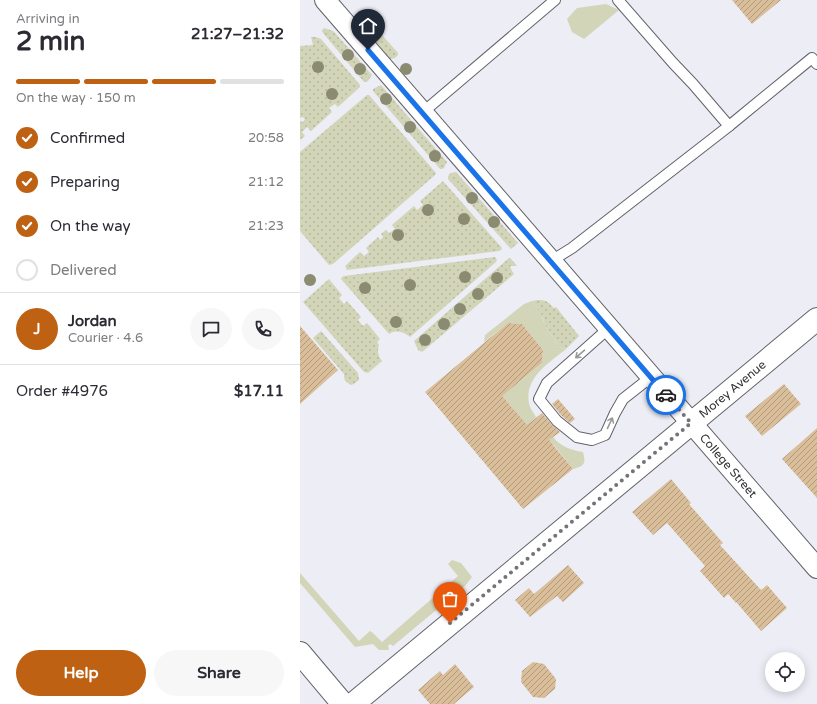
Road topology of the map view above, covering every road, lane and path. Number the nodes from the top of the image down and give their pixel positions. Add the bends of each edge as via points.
1 (555, 0) edge
2 (618, 0) edge
3 (332, 3) edge
4 (817, 64) edge
5 (422, 113) junction
6 (729, 126) junction
7 (551, 261) junction
8 (817, 319) edge
9 (609, 328) junction
10 (651, 377) junction
11 (691, 423) junction
12 (817, 568) edge
13 (300, 653) edge
14 (343, 704) edge
15 (353, 704) edge

1 - 5 lane
2 - 6 lane
3 - 5 street, College Street
4 - 6 lane via 812,58
5 - 7 street, College Street
6 - 7 lane via 572,248
7 - 9 street, College Street
8 - 11 street, Morey Avenue
9 - 10 street, College Street
9 -> 10 lane via 546,383 539,399 557,421 577,437 592,440 605,435 624,399
10 - 11 street, College Street
11 - 12 street, College Street
11 - 15 street, Morey Avenue
13 - 14 street

